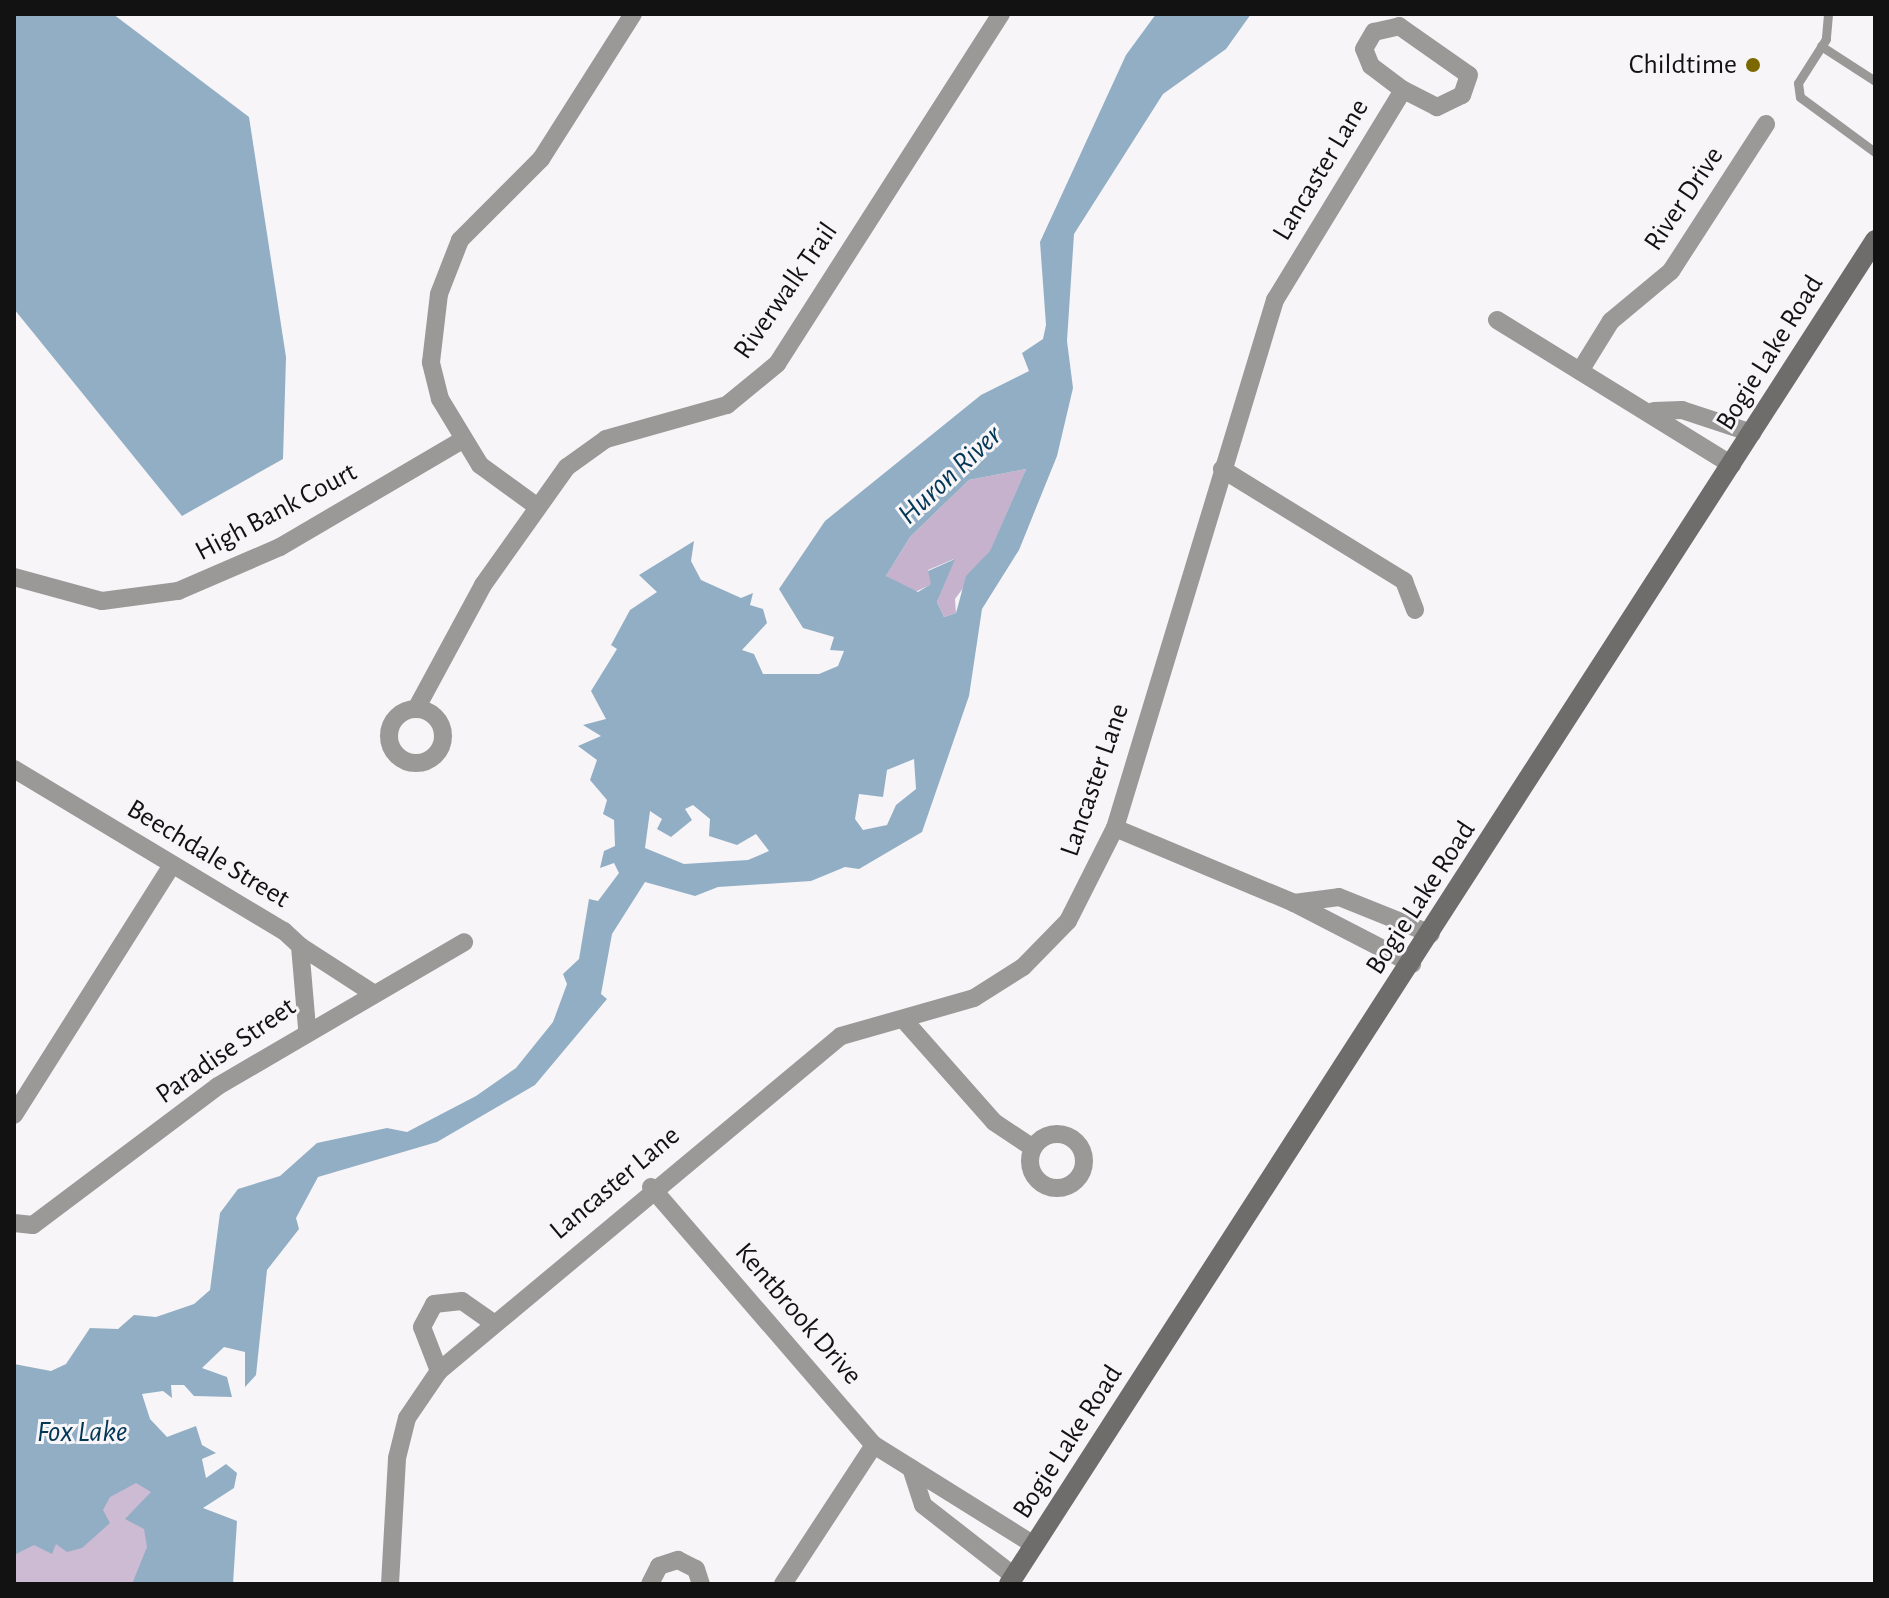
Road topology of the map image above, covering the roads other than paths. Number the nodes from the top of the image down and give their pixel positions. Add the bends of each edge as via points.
1 (633, 14) edge
2 (1001, 14) edge
3 (1828, 14) edge
4 (1821, 46) junction
5 (1875, 81) edge
6 (1403, 90) junction
7 (1766, 124) dead end
8 (1875, 152) edge
9 (1875, 240) edge
10 (1497, 320) dead end
11 (1580, 371) junction
12 (1654, 411) junction
13 (1752, 433) junction
14 (461, 441) junction
15 (1732, 465) junction
16 (1222, 469) junction
17 (535, 505) junction
18 (14, 577) edge
19 (1415, 610) dead end
20 (416, 709) dead end
21 (14, 769) edge
22 (1115, 828) junction
23 (172, 865) junction
24 (1294, 903) junction
25 (1431, 934) junction
26 (464, 942) dead end
27 (300, 946) junction
28 (1412, 964) junction
29 (371, 992) junction
30 (903, 1019) junction
31 (307, 1028) junction
32 (14, 1115) edge
33 (1033, 1148) dead end
34 (651, 1187) junction
35 (14, 1223) edge
36 (494, 1323) junction
37 (439, 1371) junction
38 (874, 1445) junction
39 (911, 1468) junction
40 (1034, 1545) junction
41 (1011, 1580) edge
42 (390, 1584) edge
43 (650, 1584) edge
44 (701, 1584) edge
45 (783, 1584) edge

1 - 14 street via 541,159 466,232 448,261 431,362
2 - 17 street, Riverwalk Trail via 777,364 712,412 594,445
3 - 4 lane
4 - 5 lane
4 - 8 lane via 1798,83 1800,97
6 - 6 street, Lancaster Lane via 1437,107 1462,95 1469,75 1399,26 1385,25 1364,49 1371,66
6 - 16 street, Lancaster Lane via 1275,300
7 - 11 street, River Drive via 1671,271 1611,321
9 - 13 main road, Bogie Lake Road
10 - 11 street
11 - 12 street
12 - 13 street via 1682,410
12 - 15 street
13 - 15 main road, Bogie Lake Road
14 - 17 street via 499,483
14 - 18 street, High Bank Court via 280,547 191,587 102,601
15 - 25 main road, Bogie Lake Road
16 - 19 street via 1404,581
16 - 22 street, Lancaster Lane
17 - 20 street, Riverwalk Trail via 427,678
21 - 23 street, Beechdale Street
22 - 24 street
22 - 30 street, Lancaster Lane via 1068,921 1023,967 974,998
23 - 27 street, Beechdale Street
23 - 32 street
24 - 25 street via 1339,897
24 - 28 street
25 - 28 main road, Bogie Lake Road
26 - 29 street, Paradise Street
27 - 29 street
27 - 31 street, Beechdale Street
28 - 40 main road, Bogie Lake Road
29 - 31 street, Paradise Street
30 - 33 street via 994,1122
30 - 34 street, Lancaster Lane via 841,1036
31 - 35 street, Paradise Street via 33,1225
34 - 36 street, Lancaster Lane
34 - 38 street, Kentbrook Drive
36 - 37 street, Lancaster Lane
36 - 37 street via 462,1301 434,1304 422,1327
37 - 42 street, Lancaster Lane via 407,1418 400,1444
38 - 39 street, Kentbrook Drive
38 - 45 street
39 - 40 street, Kentbrook Drive
39 - 41 street via 923,1505
40 - 41 main road, Bogie Lake Road
43 - 44 street via 659,1566 678,1560 696,1569

